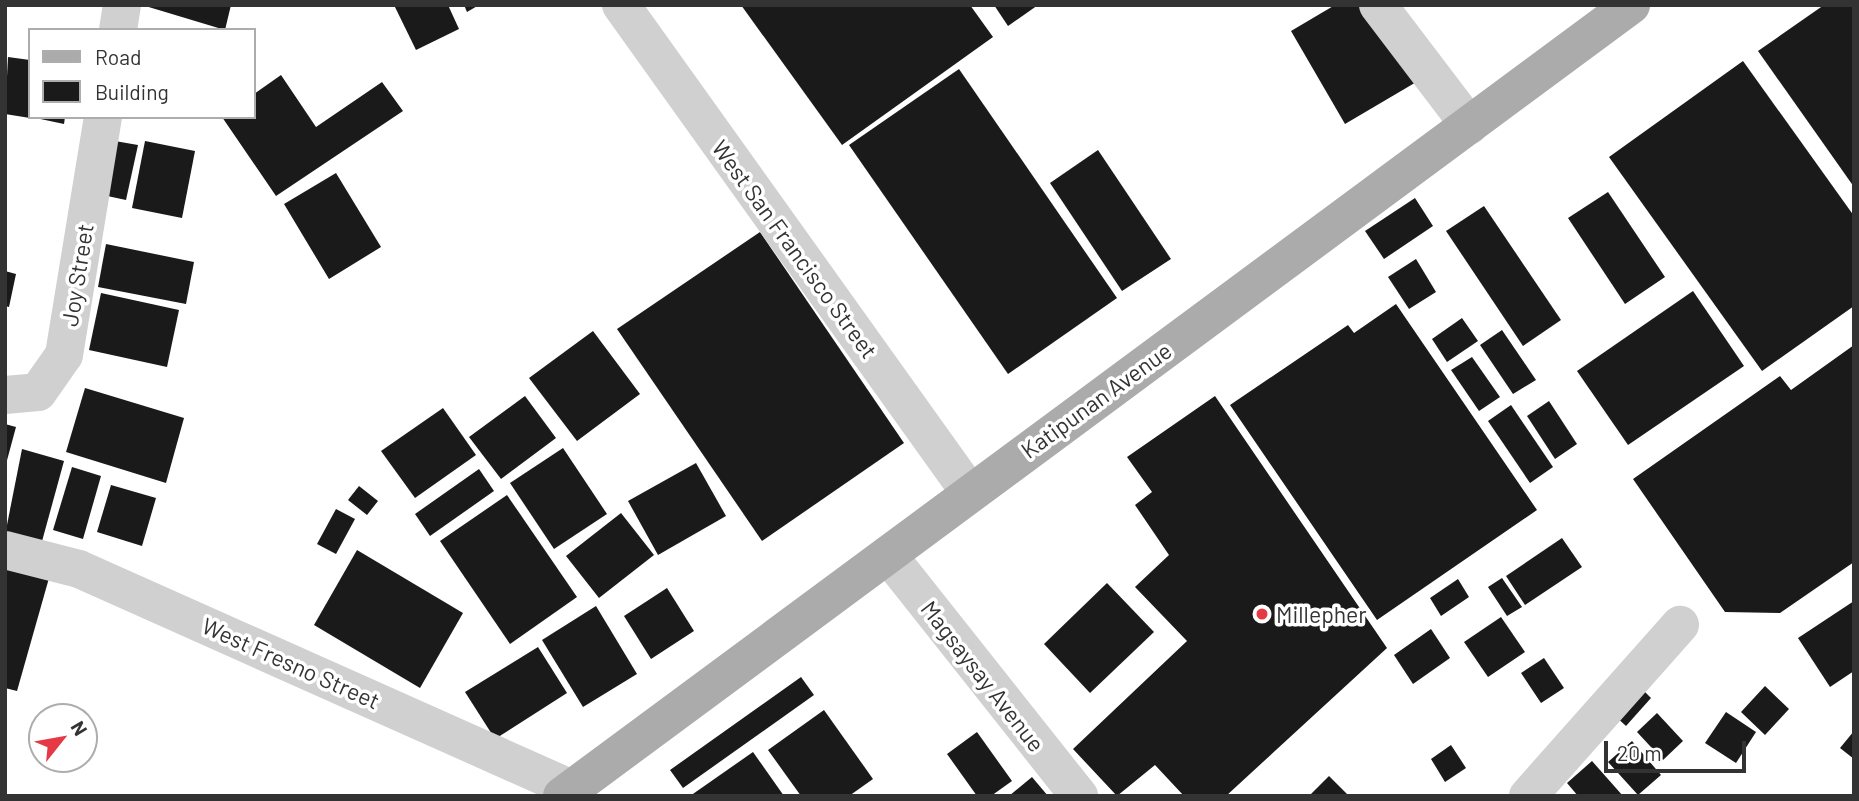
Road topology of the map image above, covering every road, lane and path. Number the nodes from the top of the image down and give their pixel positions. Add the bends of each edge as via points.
1 (122, 5) edge
2 (621, 5) edge
3 (1378, 5) edge
4 (1631, 5) edge
5 (118, 28) edge
6 (103, 119) edge
7 (1469, 125) junction
8 (5, 395) edge
9 (970, 493) junction
10 (5, 550) edge
11 (888, 555) junction
12 (1680, 625) dead end
13 (567, 792) edge
14 (1079, 796) edge
15 (1528, 796) edge

1 - 5 street
2 - 9 street, West San Francisco Street
3 - 7 street
4 - 7 main road, Katipunan Avenue
6 - 8 street, Joy Street via 64,355 38,392
7 - 9 main road, Katipunan Avenue
9 - 11 main road, Katipunan Avenue
10 - 13 street, West Fresno Street via 79,569
11 - 13 main road, Katipunan Avenue
11 - 14 street, Magsaysay Avenue
12 - 15 street

